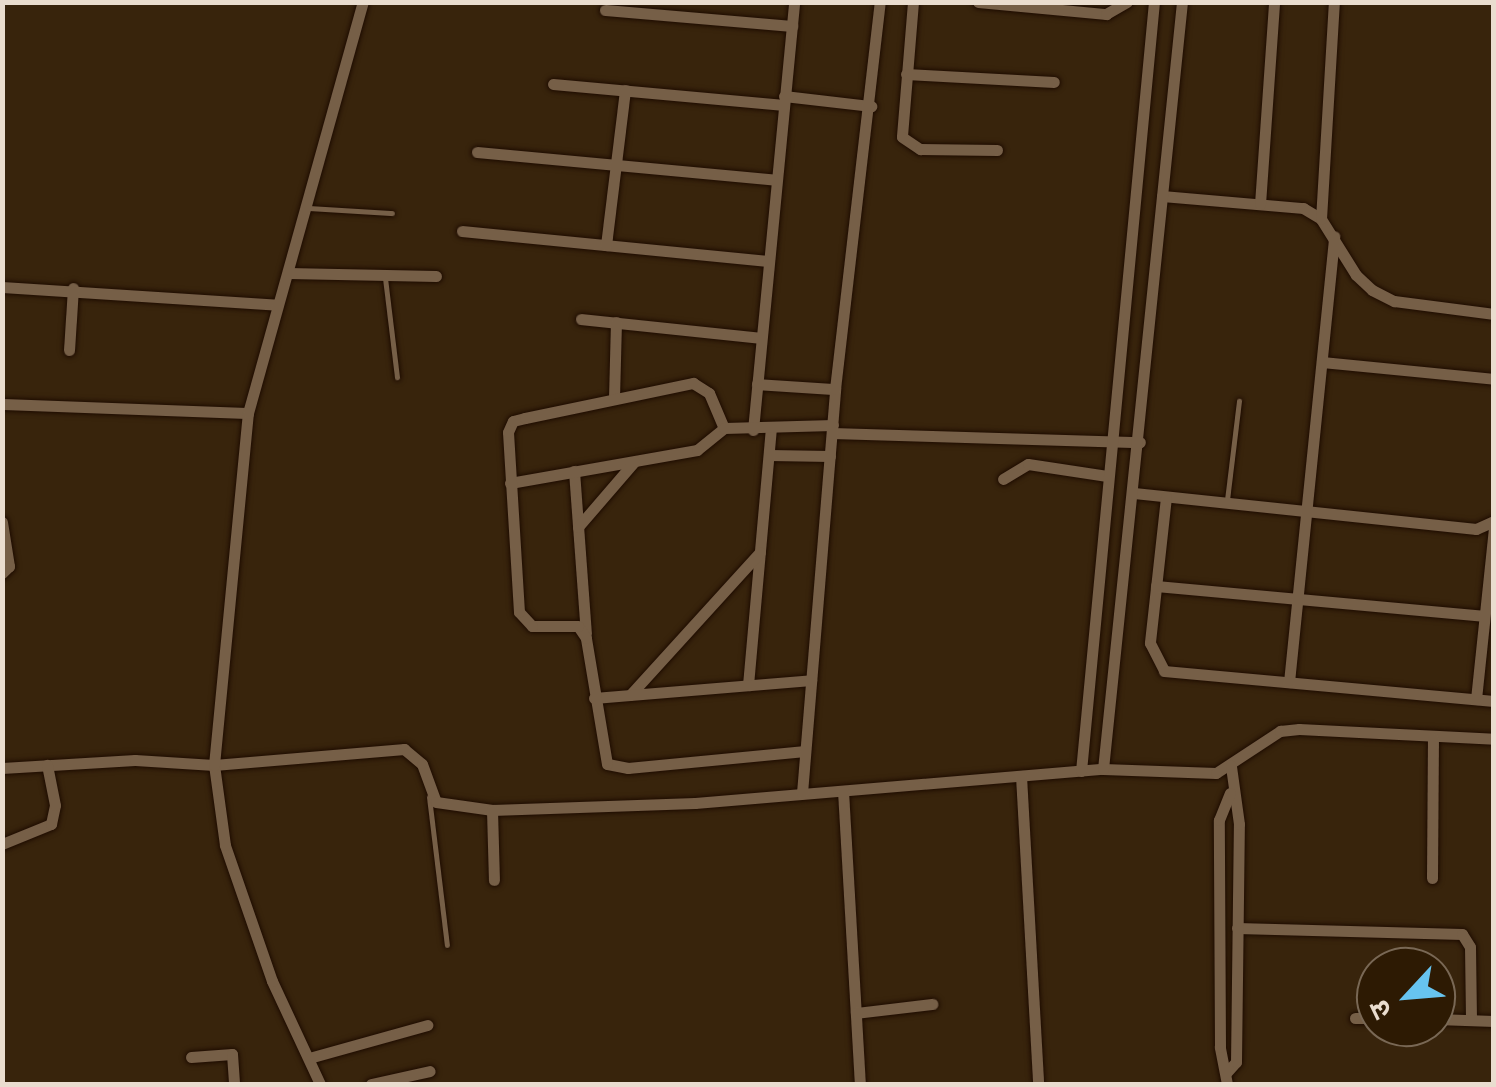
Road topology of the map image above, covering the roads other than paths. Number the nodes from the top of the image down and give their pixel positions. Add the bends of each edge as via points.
1 (363, 2) edge
2 (794, 2) edge
3 (880, 2) edge
4 (913, 2) edge
5 (978, 2) edge
6 (1127, 2) edge
7 (1154, 2) edge
8 (1182, 2) edge
9 (1274, 2) edge
10 (1334, 2) edge
11 (605, 10) dead end
12 (792, 26) junction
13 (906, 74) junction
14 (1054, 82) dead end
15 (553, 84) dead end
16 (625, 90) junction
17 (784, 100) junction
18 (871, 106) junction
19 (998, 150) dead end
20 (476, 152) dead end
21 (615, 165) junction
22 (776, 180) junction
23 (1162, 196) junction
24 (1260, 204) junction
25 (307, 208) junction
26 (392, 213) dead end
27 (1321, 219) junction
28 (462, 232) dead end
29 (1334, 236) junction
30 (606, 245) junction
31 (768, 261) junction
32 (288, 273) junction
33 (384, 275) junction
34 (436, 276) dead end
35 (2, 287) edge
36 (73, 288) junction
37 (277, 305) junction
38 (1494, 314) edge
39 (581, 318) dead end
40 (616, 322) junction
41 (761, 338) junction
42 (69, 350) dead end
43 (1322, 362) junction
44 (397, 378) dead end
45 (1494, 379) edge
46 (757, 384) junction
47 (835, 389) junction
48 (614, 398) junction
49 (1239, 402) dead end
50 (2, 404) edge
51 (248, 412) junction
52 (724, 428) junction
53 (771, 429) junction
54 (832, 429) junction
55 (753, 430) junction
56 (1112, 440) junction
57 (1140, 442) junction
58 (768, 455) junction
59 (830, 456) junction
60 (634, 461) junction
61 (574, 472) junction
62 (1108, 476) junction
63 (1003, 480) dead end
64 (510, 482) junction
65 (1134, 494) junction
66 (1166, 497) junction
67 (1226, 503) junction
68 (1308, 512) junction
69 (2, 522) edge
70 (1494, 524) edge
71 (578, 527) junction
72 (760, 552) junction
73 (2, 573) edge
74 (1156, 586) junction
75 (1298, 598) junction
76 (1483, 616) junction
77 (586, 638) junction
78 (811, 680) junction
79 (1289, 682) junction
80 (748, 686) junction
81 (630, 695) junction
82 (594, 698) junction
83 (1476, 699) junction
84 (1494, 701) edge
85 (1433, 738) junction
86 (1494, 739) edge
87 (805, 751) junction
88 (47, 765) junction
89 (214, 765) junction
90 (1231, 766) junction
91 (2, 768) edge
92 (1103, 769) junction
93 (1081, 771) junction
94 (1022, 776) junction
95 (428, 789) junction
96 (844, 790) junction
97 (802, 793) junction
98 (1230, 793) junction
99 (492, 810) junction
100 (2, 844) edge
101 (1432, 878) dead end
102 (494, 880) dead end
103 (1237, 928) junction
104 (448, 945) dead end
105 (932, 1004) dead end
106 (856, 1013) junction
107 (1456, 1020) edge
108 (1471, 1020) junction
109 (1494, 1020) edge
110 (427, 1025) dead end
111 (191, 1056) dead end
112 (308, 1058) junction
113 (430, 1071) dead end
114 (1227, 1079) edge
115 (234, 1084) edge
116 (320, 1084) edge
117 (371, 1084) edge
118 (860, 1084) edge
119 (1038, 1084) edge

1 - 25 street
2 - 12 street
3 - 18 street
4 - 13 street
5 - 6 street via 1106,14
7 - 56 street
8 - 23 street
9 - 24 street
10 - 27 street
11 - 12 street
12 - 17 street
13 - 14 street
13 - 19 street via 900,125 908,146
15 - 16 street
16 - 17 street
16 - 21 street
17 - 18 street
17 - 22 street
18 - 47 street
20 - 21 street
21 - 22 street
21 - 30 street
22 - 31 street
23 - 24 street
23 - 57 street
24 - 27 street via 1304,208
25 - 26 lane
25 - 32 street
27 - 29 street
28 - 30 street
29 - 38 street via 1356,275 1394,301
29 - 43 street
30 - 31 street
31 - 41 street
32 - 33 street
32 - 37 street
33 - 34 street
33 - 44 lane
35 - 36 street
36 - 37 street
36 - 42 street
37 - 51 street
39 - 40 street
40 - 41 street
40 - 48 street
41 - 46 street
43 - 45 street
43 - 68 street
46 - 47 street
46 - 55 street
47 - 54 street
48 - 52 street via 702,383
48 - 64 street via 513,422
49 - 67 lane
50 - 51 street
51 - 89 street
52 - 55 street
52 - 60 street via 704,448
53 - 54 street
53 - 55 street
53 - 58 street
54 - 56 street
54 - 59 street
56 - 57 street
56 - 62 street
57 - 65 street
58 - 59 street
58 - 72 street
59 - 78 street
60 - 61 street
60 - 71 street
61 - 64 street
61 - 71 street
62 - 63 street via 1028,464
62 - 93 street
64 - 77 street via 518,612 532,626 578,626
65 - 66 street
65 - 92 street
66 - 67 street
66 - 74 street
67 - 68 street
68 - 70 street via 1476,528
68 - 75 street
69 - 73 street via 10,566
70 - 76 street
71 - 77 street
72 - 80 street
72 - 81 street
74 - 75 street
74 - 79 street via 1150,643 1164,671
75 - 76 street
75 - 79 street
76 - 83 street
77 - 82 street
78 - 80 street
78 - 87 street
79 - 83 street
80 - 81 street
81 - 82 street
82 - 87 street via 601,754 617,768
83 - 84 street
85 - 86 street
85 - 90 street via 1280,731
85 - 101 street
87 - 97 street
88 - 89 street
88 - 91 street
88 - 100 street via 55,806 50,824
89 - 95 street via 404,749 422,764
89 - 112 street via 225,845 272,981
90 - 92 street via 1201,774
90 - 98 street
92 - 93 street
93 - 94 street
94 - 96 street
94 - 119 street
95 - 99 street via 448,807
95 - 104 lane
96 - 97 street
96 - 106 street
97 - 99 street
98 - 103 street via 1239,824
98 - 114 street via 1219,820 1220,1046
99 - 102 street
103 - 108 street via 1462,934 1470,948
103 - 114 street via 1236,1062
105 - 106 street
106 - 118 street
107 - 108 street
108 - 109 street
110 - 112 street
111 - 115 street via 232,1054
112 - 116 street
113 - 117 street

